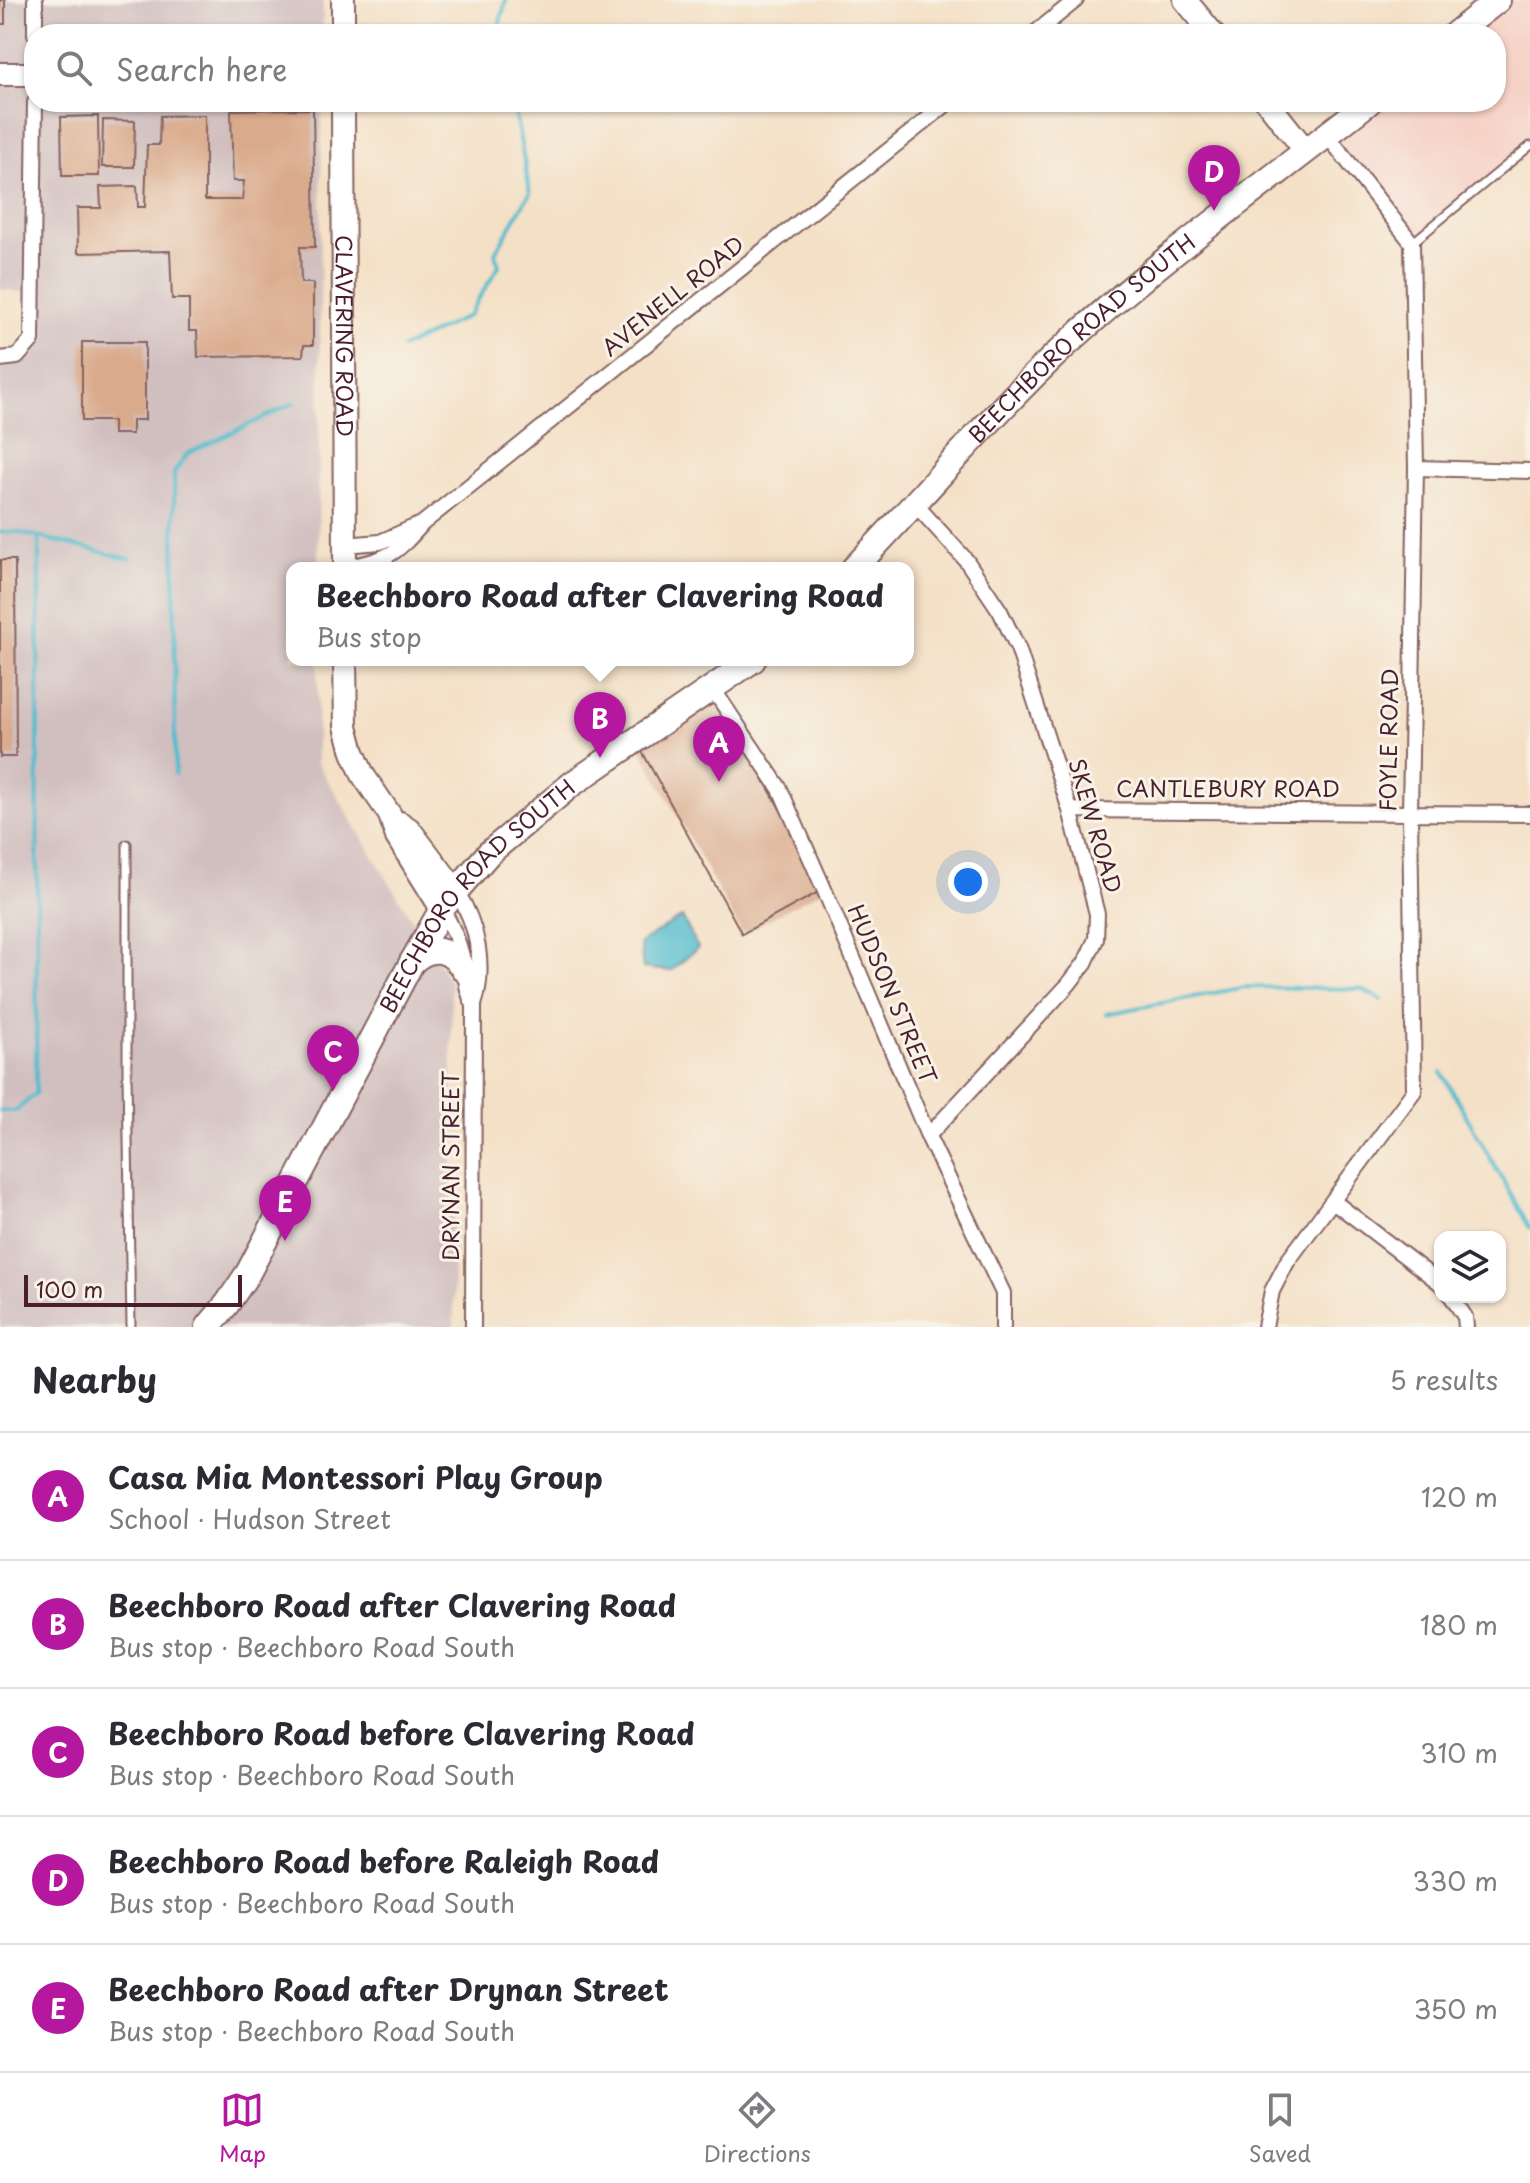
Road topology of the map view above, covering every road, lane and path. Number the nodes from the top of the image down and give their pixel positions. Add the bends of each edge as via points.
1 (35, 0) edge
2 (343, 0) edge
3 (1076, 0) edge
4 (1185, 0) edge
5 (1498, 0) edge
6 (35, 24) edge
7 (343, 24) edge
8 (1046, 24) edge
9 (1205, 24) edge
10 (1468, 24) edge
11 (0, 74) edge
12 (24, 74) edge
13 (35, 112) edge
14 (343, 112) edge
15 (937, 112) edge
16 (1275, 112) edge
17 (1356, 112) edge
18 (1327, 135) junction
19 (1530, 146) edge
20 (1306, 151) junction
21 (1412, 243) junction
22 (0, 359) edge
23 (1416, 468) junction
24 (1530, 471) edge
25 (915, 504) junction
26 (423, 523) junction
27 (345, 560) edge
28 (375, 562) edge
29 (860, 562) edge
30 (345, 666) edge
31 (745, 666) edge
32 (713, 689) junction
33 (1070, 810) junction
34 (1410, 812) junction
35 (1530, 814) edge
36 (127, 844) dead end
37 (449, 900) junction
38 (412, 962) junction
39 (465, 971) junction
40 (474, 1005) junction
41 (928, 1136) junction
42 (1333, 1201) junction
43 (1434, 1278) edge
44 (1456, 1303) edge
45 (131, 1327) edge
46 (208, 1327) edge
47 (473, 1327) edge
48 (1003, 1327) edge
49 (1265, 1327) edge
50 (1466, 1327) edge

1 - 6 street
2 - 7 street
3 - 8 street
4 - 9 street
5 - 10 main road
11 - 12 street
13 - 22 street via 32,340 17,357
14 - 27 street, CLAVERING ROAD
15 - 26 street, AVENELL ROAD
16 - 20 street
17 - 18 main road, BEECHBORO ROAD SOUTH
18 - 20 main road, BEECHBORO ROAD SOUTH
18 - 21 street
19 - 21 lane
20 - 25 main road, BEECHBORO ROAD SOUTH via 1091,322
21 - 23 street, FOYLE ROAD
23 - 24 street
23 - 34 street, FOYLE ROAD
25 - 29 main road, BEECHBORO ROAD SOUTH
25 - 33 street, SKEW ROAD via 966,560 1000,611 1018,648
26 - 27 street, AVENELL ROAD
26 - 28 street, AVENELL ROAD via 402,547
30 - 37 street via 348,739 363,775 390,815 397,837
31 - 32 main road, BEECHBORO ROAD SOUTH
32 - 37 main road, BEECHBORO ROAD SOUTH via 572,784 489,853
32 - 41 street, HUDSON STREET via 780,789
33 - 34 street, CANTLEBURY ROAD
33 - 41 street, SKEW ROAD via 1097,914 1096,939 1068,985
34 - 35 street, CANTLEBURY ROAD
34 - 42 street, FOYLE ROAD via 1414,1091
36 - 45 lane
37 - 38 main road, BEECHBORO ROAD SOUTH
37 - 39 street, DRYNAN STREET
37 - 40 street, DRYNAN STREET via 469,913 478,943
38 - 39 main road via 438,950 458,960
38 - 46 main road, BEECHBORO ROAD SOUTH via 248,1273
39 - 40 street, DRYNAN STREET
40 - 47 street, DRYNAN STREET
41 - 48 street, HUDSON STREET via 1003,1293
42 - 43 street
42 - 49 street, FOYLE ROAD via 1287,1262 1272,1291
44 - 50 street

